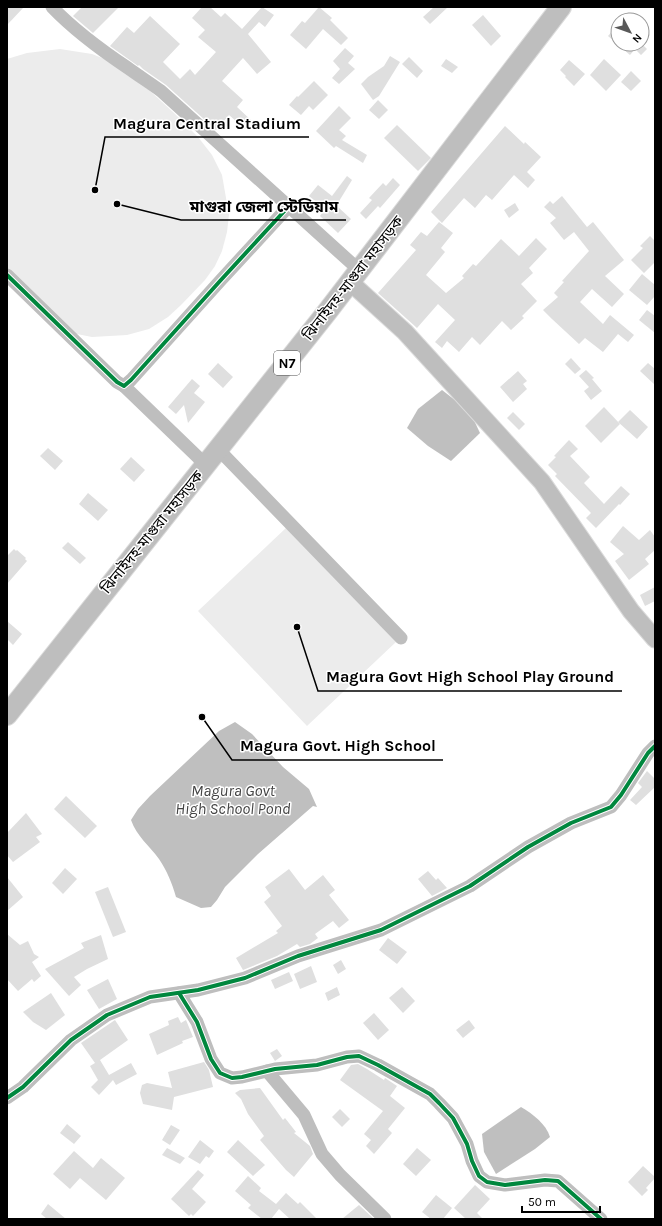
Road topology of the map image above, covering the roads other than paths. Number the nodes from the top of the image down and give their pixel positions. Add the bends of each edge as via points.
1 (52, 7) edge
2 (561, 7) edge
3 (289, 206) junction
4 (7, 275) edge
5 (355, 276) junction
6 (124, 386) junction
7 (218, 449) junction
8 (206, 465) junction
9 (401, 638) dead end
10 (655, 639) edge
11 (7, 715) edge
12 (655, 746) edge
13 (180, 992) junction
14 (267, 1071) junction
15 (7, 1098) edge
16 (385, 1219) edge
17 (601, 1219) edge

1 - 3 street via 66,22 161,91
2 - 5 highway, ঝিনাইদহ-মাগুরা মহাসড়ক / N7
3 - 5 street
3 - 6 street
4 - 6 street
5 - 7 highway, ঝিনাইদহ-মাগুরা মহাসড়ক / N7
5 - 10 main road via 542,482 631,611
6 - 8 street
7 - 8 highway, ঝিনাইদহ-মাগুরা মহাসড়ক / N7
7 - 9 street
8 - 11 highway, ঝিনাইদহ-মাগুরা মহাসড়ক / N7
12 - 13 street via 621,796 610,807 572,823 528,847 470,886 381,930 298,956 245,978
13 - 14 street via 220,1073 232,1078
13 - 15 street via 150,997 107,1015 71,1040 23,1087
14 - 16 street via 304,1115 322,1154
14 - 17 street via 317,1065 359,1056 430,1094 453,1118 467,1144 479,1176 487,1182 505,1185 558,1181

